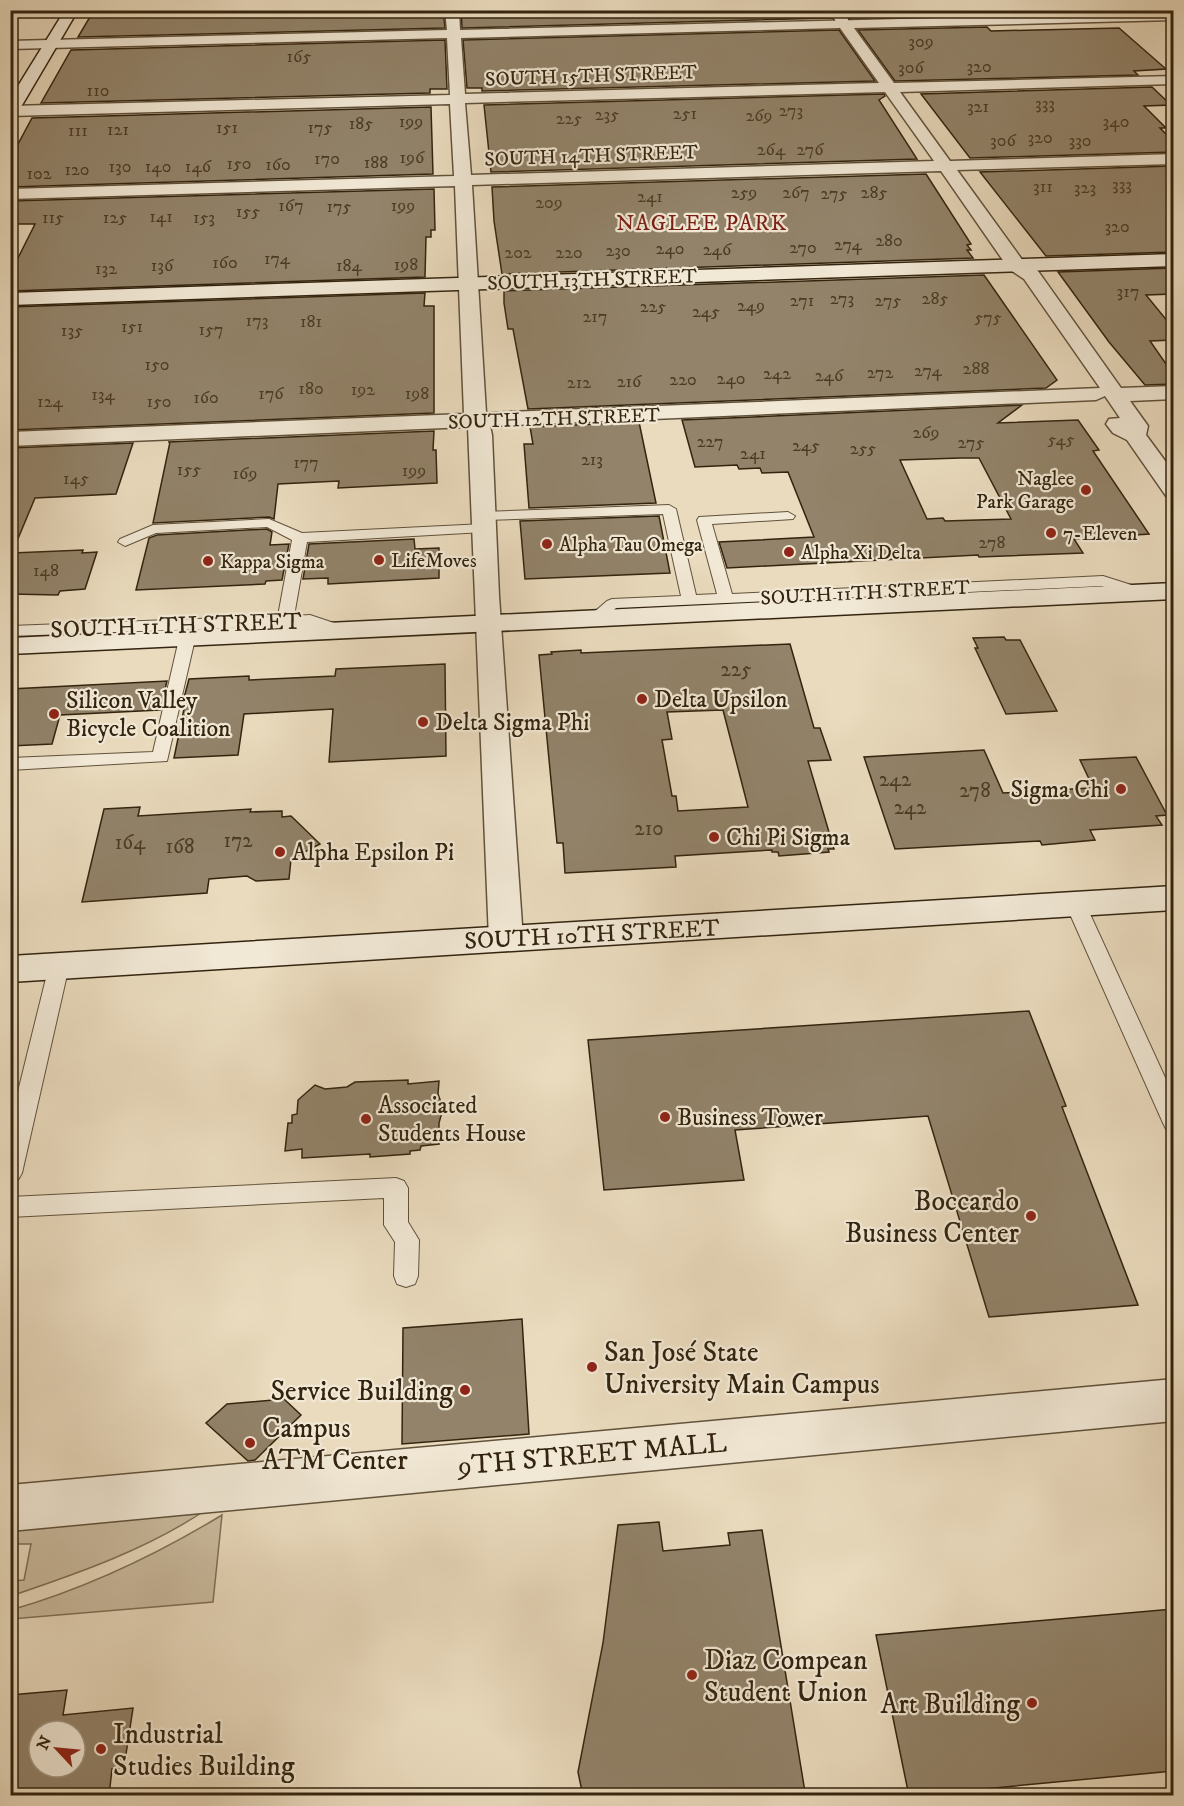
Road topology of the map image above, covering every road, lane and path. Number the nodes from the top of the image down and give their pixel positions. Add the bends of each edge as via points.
1 (72, 10) edge
2 (835, 10) edge
3 (1173, 16) edge
4 (453, 22) edge
5 (844, 24) junction
6 (52, 43) junction
7 (10, 45) edge
8 (1173, 80) edge
9 (889, 88) junction
10 (458, 99) junction
11 (11, 112) edge
12 (1173, 159) edge
13 (946, 165) junction
14 (463, 180) junction
15 (10, 194) edge
16 (1173, 260) edge
17 (1016, 265) junction
18 (469, 283) junction
19 (10, 299) edge
20 (1173, 392) edge
21 (1106, 394) junction
22 (477, 421) junction
23 (10, 439) edge
24 (1173, 491) edge
25 (788, 516) dead end
26 (484, 522) junction
27 (300, 538) junction
28 (125, 542) dead end
29 (1173, 591) edge
30 (1139, 592) junction
31 (726, 599) junction
32 (690, 601) junction
33 (594, 618) junction
34 (285, 621) junction
35 (488, 623) junction
36 (340, 630) junction
37 (10, 631) edge
38 (187, 639) junction
39 (10, 646) edge
40 (10, 764) edge
41 (1173, 898) edge
42 (1075, 903) junction
43 (506, 939) junction
44 (59, 966) junction
45 (10, 969) edge
46 (1173, 1123) edge
47 (10, 1173) edge
48 (10, 1207) edge
49 (406, 1276) dead end
50 (1173, 1400) edge
51 (10, 1508) edge

1 - 6 street
2 - 5 street
3 - 5 street
4 - 5 street
4 - 6 street
4 - 10 street
5 - 9 street
6 - 7 street
6 - 11 street
8 - 9 street, SOUTH 15TH STREET
9 - 10 street, SOUTH 15TH STREET
9 - 13 street
10 - 11 street, SOUTH 15TH STREET
10 - 14 street
12 - 13 street, SOUTH 14TH STREET
13 - 14 street, SOUTH 14TH STREET
13 - 17 street
14 - 15 street, SOUTH 14TH STREET
14 - 18 street
16 - 17 street, SOUTH 13TH STREET
17 - 18 street, SOUTH 13TH STREET
17 - 21 street via 1015,276
18 - 19 street, SOUTH 13TH STREET
18 - 22 street
20 - 21 street, SOUTH 12TH STREET
21 - 22 street, SOUTH 12TH STREET
21 - 24 street via 1120,428 1135,435
22 - 23 street, SOUTH 12TH STREET
22 - 26 street via 481,435
25 - 31 lane via 704,520
26 - 27 lane
26 - 32 lane via 669,509
26 - 35 street
27 - 28 lane via 268,523 153,529
27 - 34 lane
29 - 30 street, SOUTH 11TH STREET
30 - 31 lane, SOUTH 11TH STREET via 1103,581
30 - 33 street, SOUTH 11TH STREET
31 - 32 lane, SOUTH 11TH STREET
32 - 33 lane, SOUTH 11TH STREET via 612,604
33 - 35 street, SOUTH 11TH STREET
34 - 36 lane, SOUTH 11TH STREET via 310,620
34 - 37 lane, SOUTH 11TH STREET
35 - 36 street, SOUTH 11TH STREET
35 - 43 street
36 - 38 street, SOUTH 11TH STREET
38 - 39 street, SOUTH 11TH STREET
38 - 40 lane via 161,757
41 - 42 street, SOUTH 10TH STREET
42 - 43 street, SOUTH 10TH STREET
42 - 46 lane
43 - 44 street, SOUTH 10TH STREET
44 - 45 street, SOUTH 10TH STREET
44 - 47 lane
48 - 49 lane via 396,1188 396,1225 407,1240
50 - 51 street, 9TH STREET MALL

